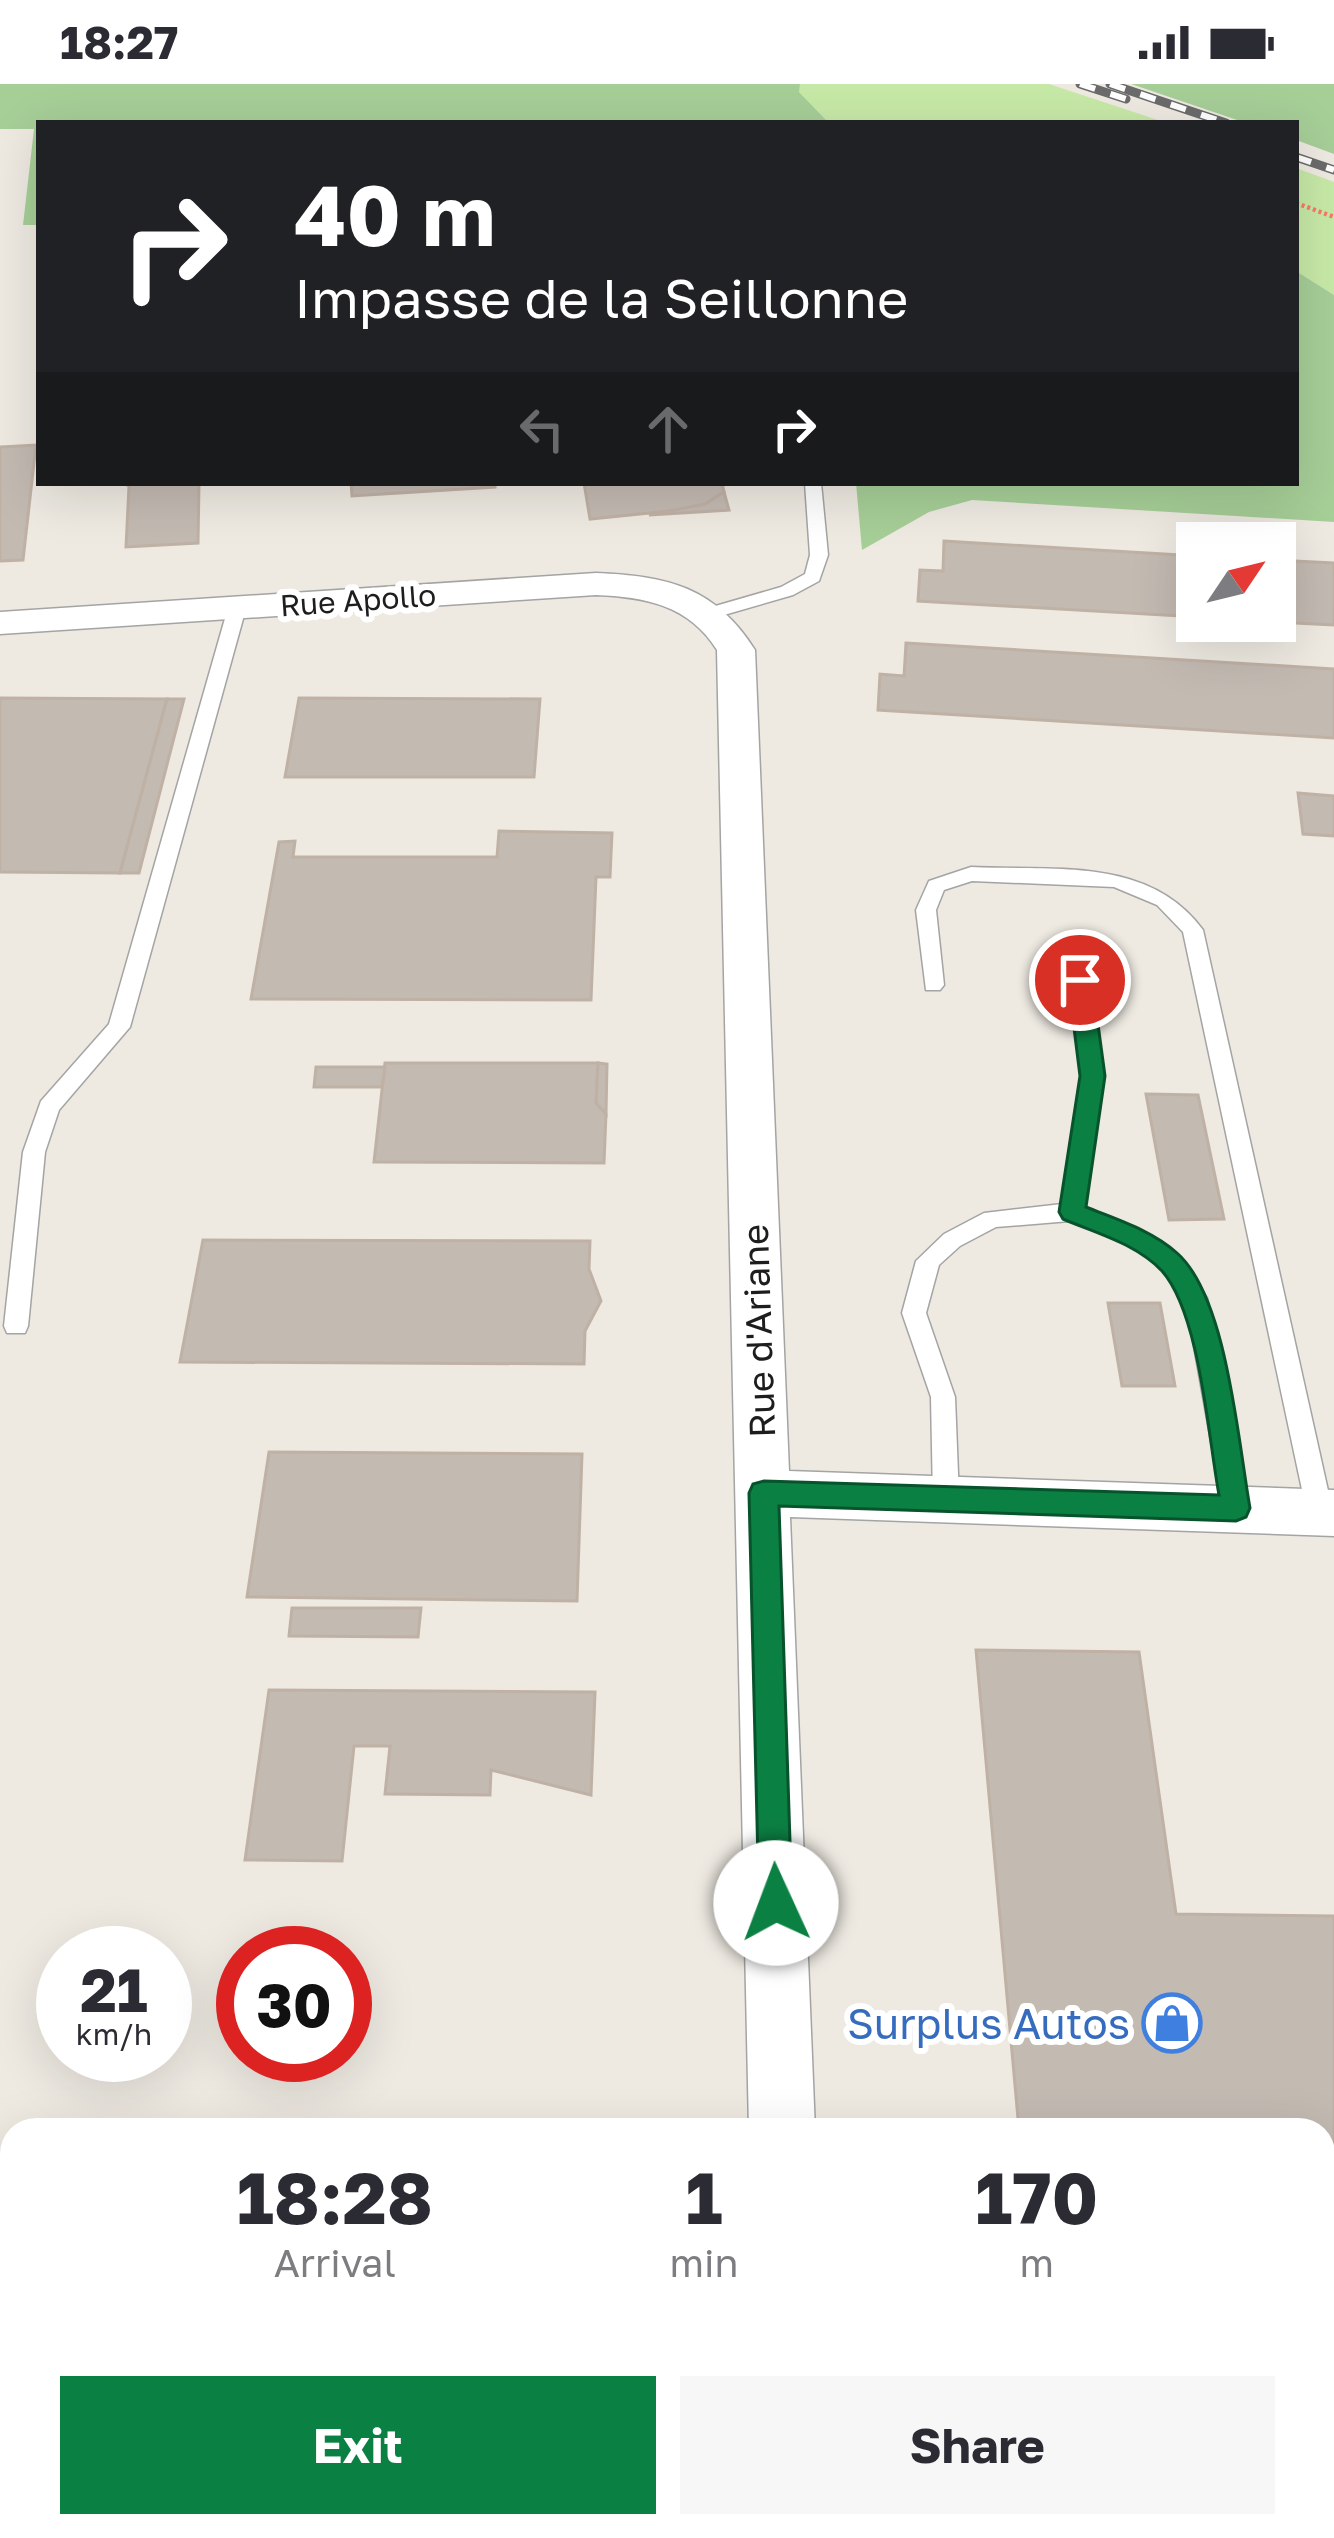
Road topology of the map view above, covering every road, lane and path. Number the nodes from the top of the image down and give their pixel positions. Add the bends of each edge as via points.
1 (1299, 204) edge
2 (1334, 217) edge
3 (813, 486) edge
4 (237, 608) junction
5 (711, 614) junction
6 (0, 623) edge
7 (1080, 980) dead end
8 (933, 985) dead end
9 (1072, 1212) junction
10 (16, 1326) dead end
11 (764, 1493) junction
12 (946, 1499) junction
13 (1236, 1508) junction
14 (1327, 1513) edge
15 (782, 2118) edge

1 - 2 path
3 - 5 lane via 813,578
4 - 5 street, Rue Apollo via 596,584 674,593
4 - 6 street, Rue Apollo
4 - 10 lane via 119,1027 49,1107 34,1152
5 - 11 street, Rue d'Ariane via 736,650
7 - 9 lane via 1093,1076
8 - 14 lane via 926,910 936,886 970,874 1118,880 1164,900 1193,931
9 - 12 lane via 992,1219 928,1262 914,1313 943,1397
9 - 13 lane via 1170,1262 1199,1305
11 - 12 street
11 - 15 street, Rue d'Ariane
12 - 13 street
13 - 14 street

